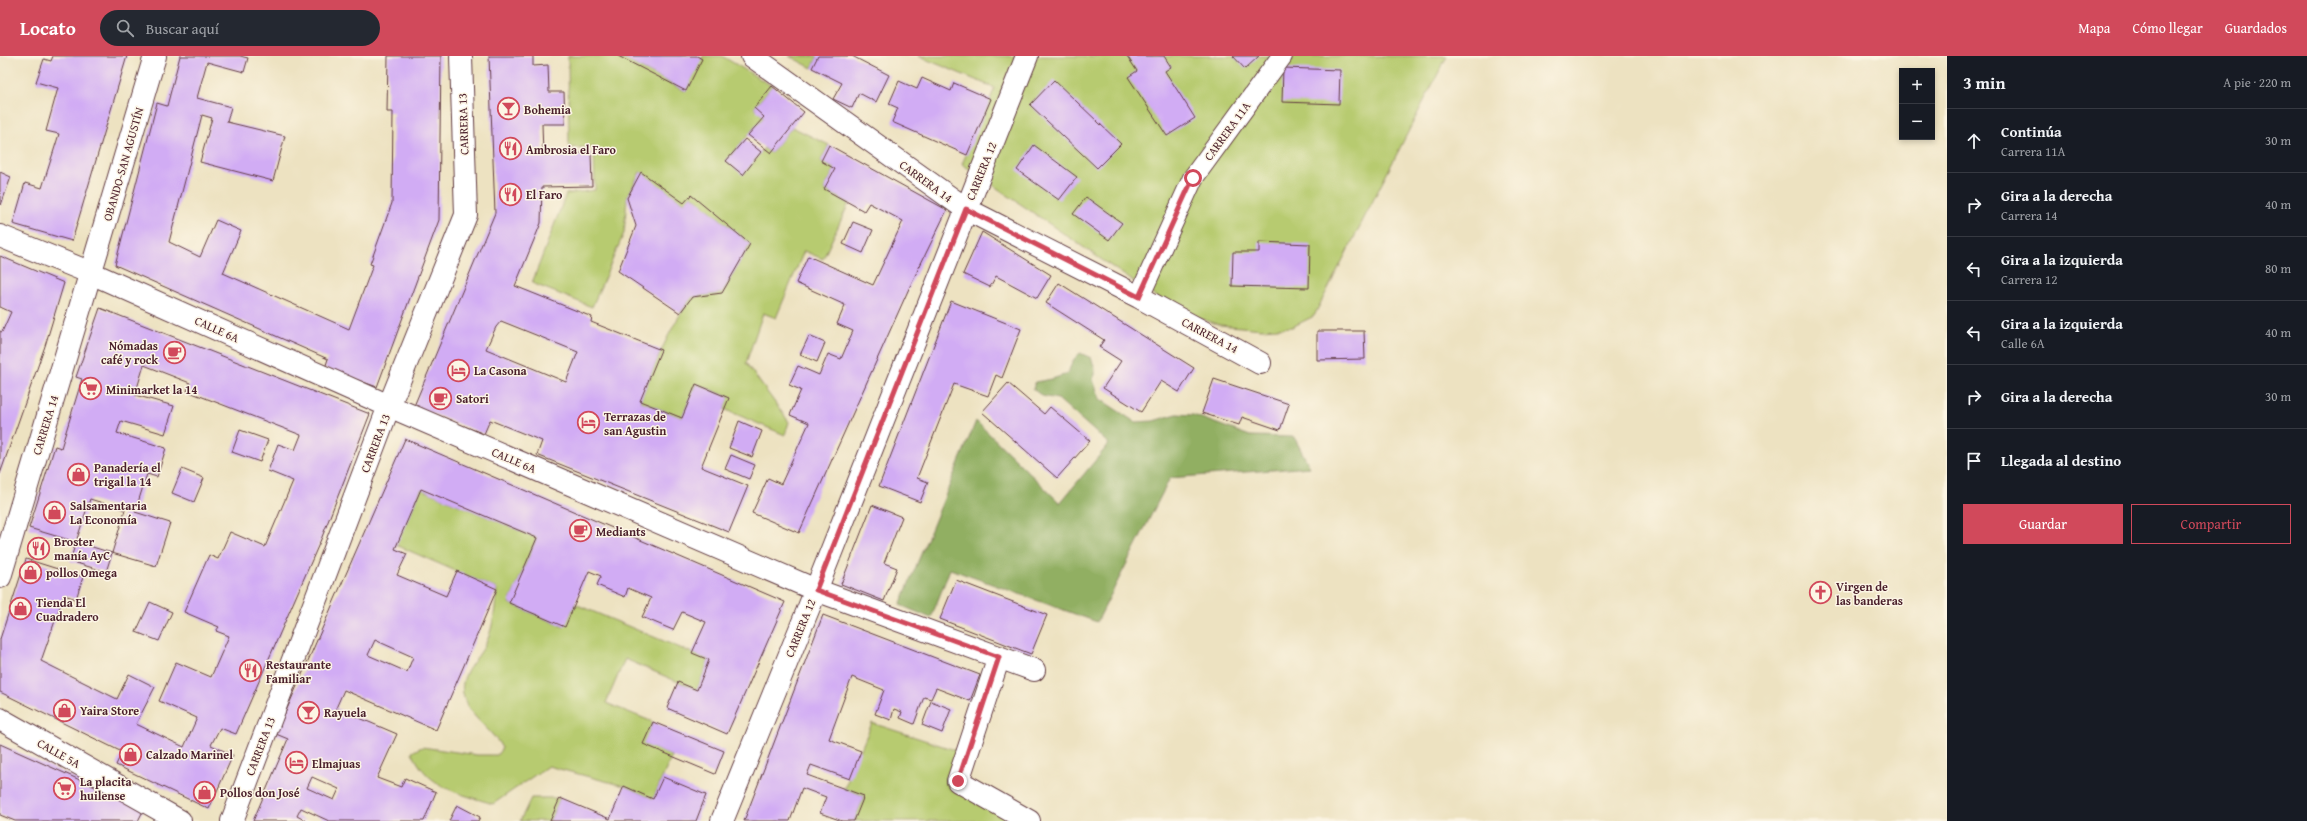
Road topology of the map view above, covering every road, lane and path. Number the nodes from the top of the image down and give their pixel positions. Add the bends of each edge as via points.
1 (155, 56) edge
2 (461, 56) edge
3 (752, 56) edge
4 (1027, 56) edge
5 (1282, 56) edge
6 (966, 209) junction
7 (0, 236) edge
8 (91, 273) junction
9 (1139, 297) junction
10 (1260, 363) dead end
11 (389, 406) junction
12 (0, 577) edge
13 (816, 590) junction
14 (999, 657) junction
15 (1034, 670) dead end
16 (0, 719) edge
17 (180, 821) edge
18 (232, 821) edge
19 (722, 821) edge
20 (1029, 821) edge

1 - 8 street, OBANDO-SAN AGUSTÍN
2 - 11 street, CARRERA 13 via 466,215
3 - 6 street, CARRERA 14
4 - 6 street, CARRERA 12
5 - 9 street, CARRERA 11A via 1193,178
6 - 9 street, CARRERA 14
6 - 13 street, CARRERA 12
7 - 8 street, CALLE 6A
8 - 11 street, CALLE 6A
8 - 12 street, CARRERA 14
9 - 10 street, CARRERA 14
11 - 13 street, CALLE 6A
11 - 18 street, CARRERA 13
13 - 14 street, CALLE 6A
13 - 19 street, CARRERA 12
14 - 15 street, CALLE 6A
14 - 20 street via 958,781
16 - 17 street, CALLE 5A

